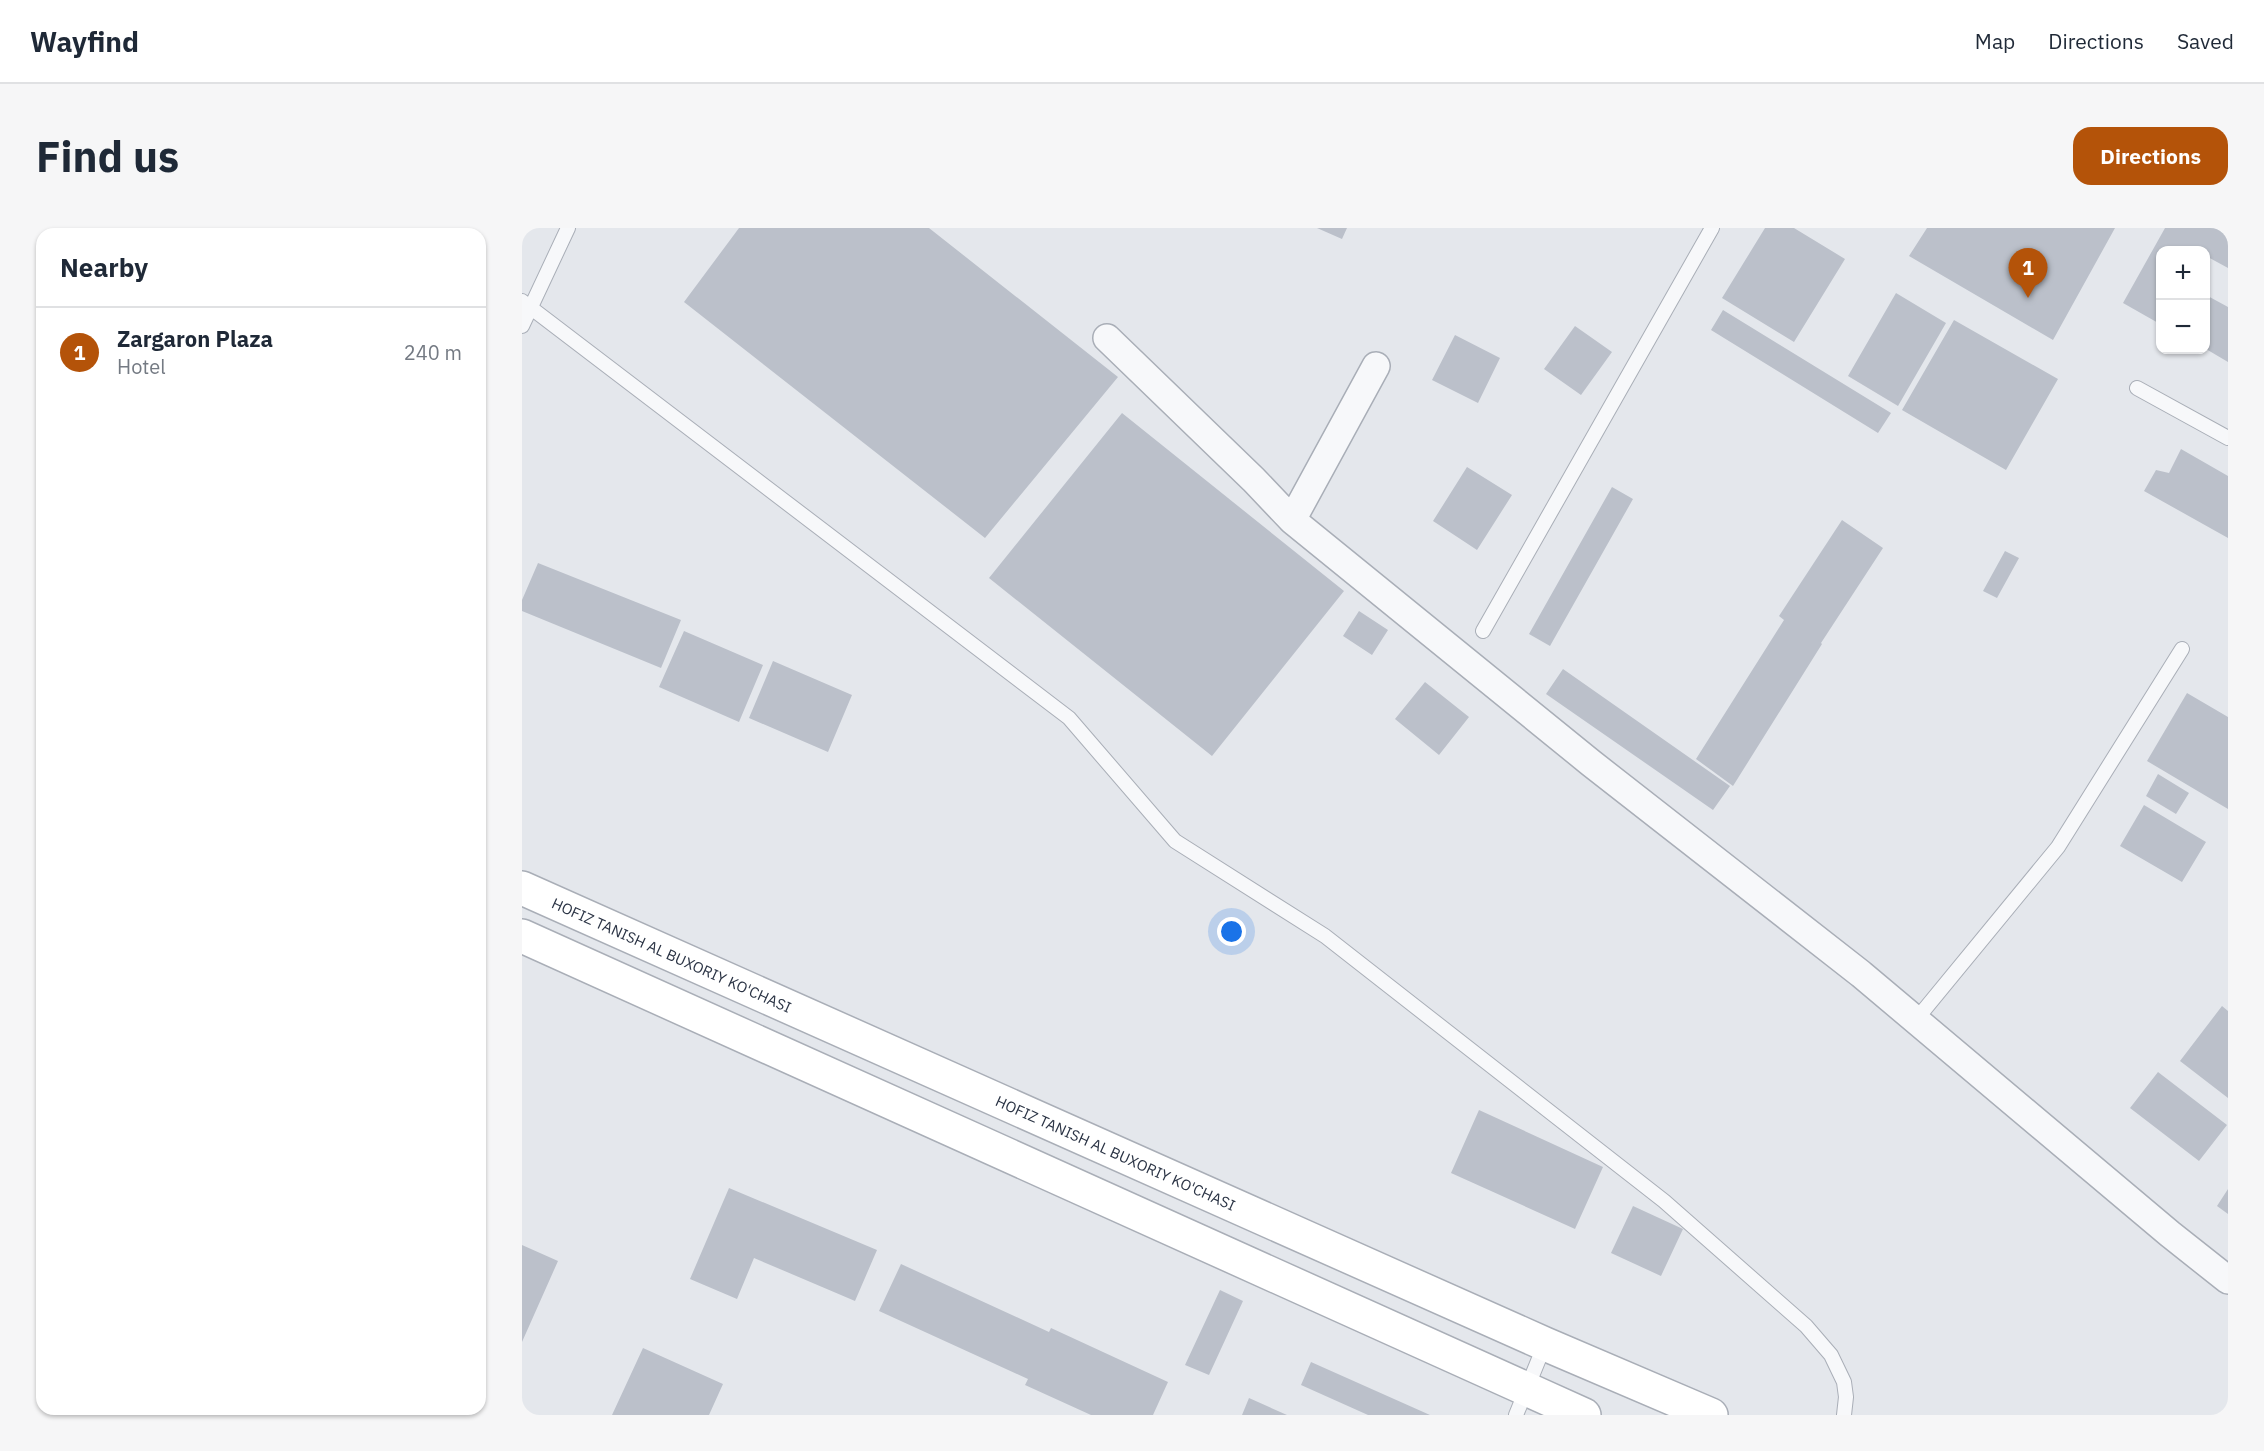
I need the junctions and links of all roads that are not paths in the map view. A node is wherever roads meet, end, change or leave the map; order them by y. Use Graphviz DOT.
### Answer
graph roads {
  1 [pos="568,228"];
  2 [pos="1712,228"];
  3 [pos="526,304"];
  4 [pos="522,326"];
  5 [pos="1107,338"];
  6 [pos="1376,366"];
  7 [pos="2137,388"];
  8 [pos="2228,438"];
  9 [pos="1292,520"];
  10 [pos="1483,631"];
  11 [pos="2182,649"];
  12 [pos="522,888"];
  13 [pos="522,936"];
  14 [pos="701,967"];
  15 [pos="682,1008"];
  16 [pos="1915,1021"];
  17 [pos="2228,1280"];
  18 [pos="1545,1344"];
  19 [pos="1522,1402"];
  20 [pos="1584,1415"];
  21 [pos="1711,1415"];
  22 [pos="1845,1415"];
  1 -- 3 [label="lane"];
  2 -- 10 [label="lane"];
  3 -- 4 [label="lane"];
  3 -- 22 [label="lane"];
  5 -- 9 [label="street"];
  6 -- 9 [label="street"];
  7 -- 8 [label="lane"];
  9 -- 16 [label="street"];
  11 -- 16 [label="lane"];
  12 -- 14 [label="main road, HOFIZ TANISH AL BUXORIY KO'CHASI"];
  13 -- 15 [label="main road"];
  14 -- 15 [label="main road"];
  14 -- 18 [label="main road, HOFIZ TANISH AL BUXORIY KO'CHASI"];
  15 -- 19 [label="main road"];
  16 -- 17 [label="street"];
  18 -- 19 [label="lane"];
  18 -- 21 [label="main road, HOFIZ TANISH AL BUXORIY KO'CHASI"];
  19 -- 20 [label="main road"];
}
